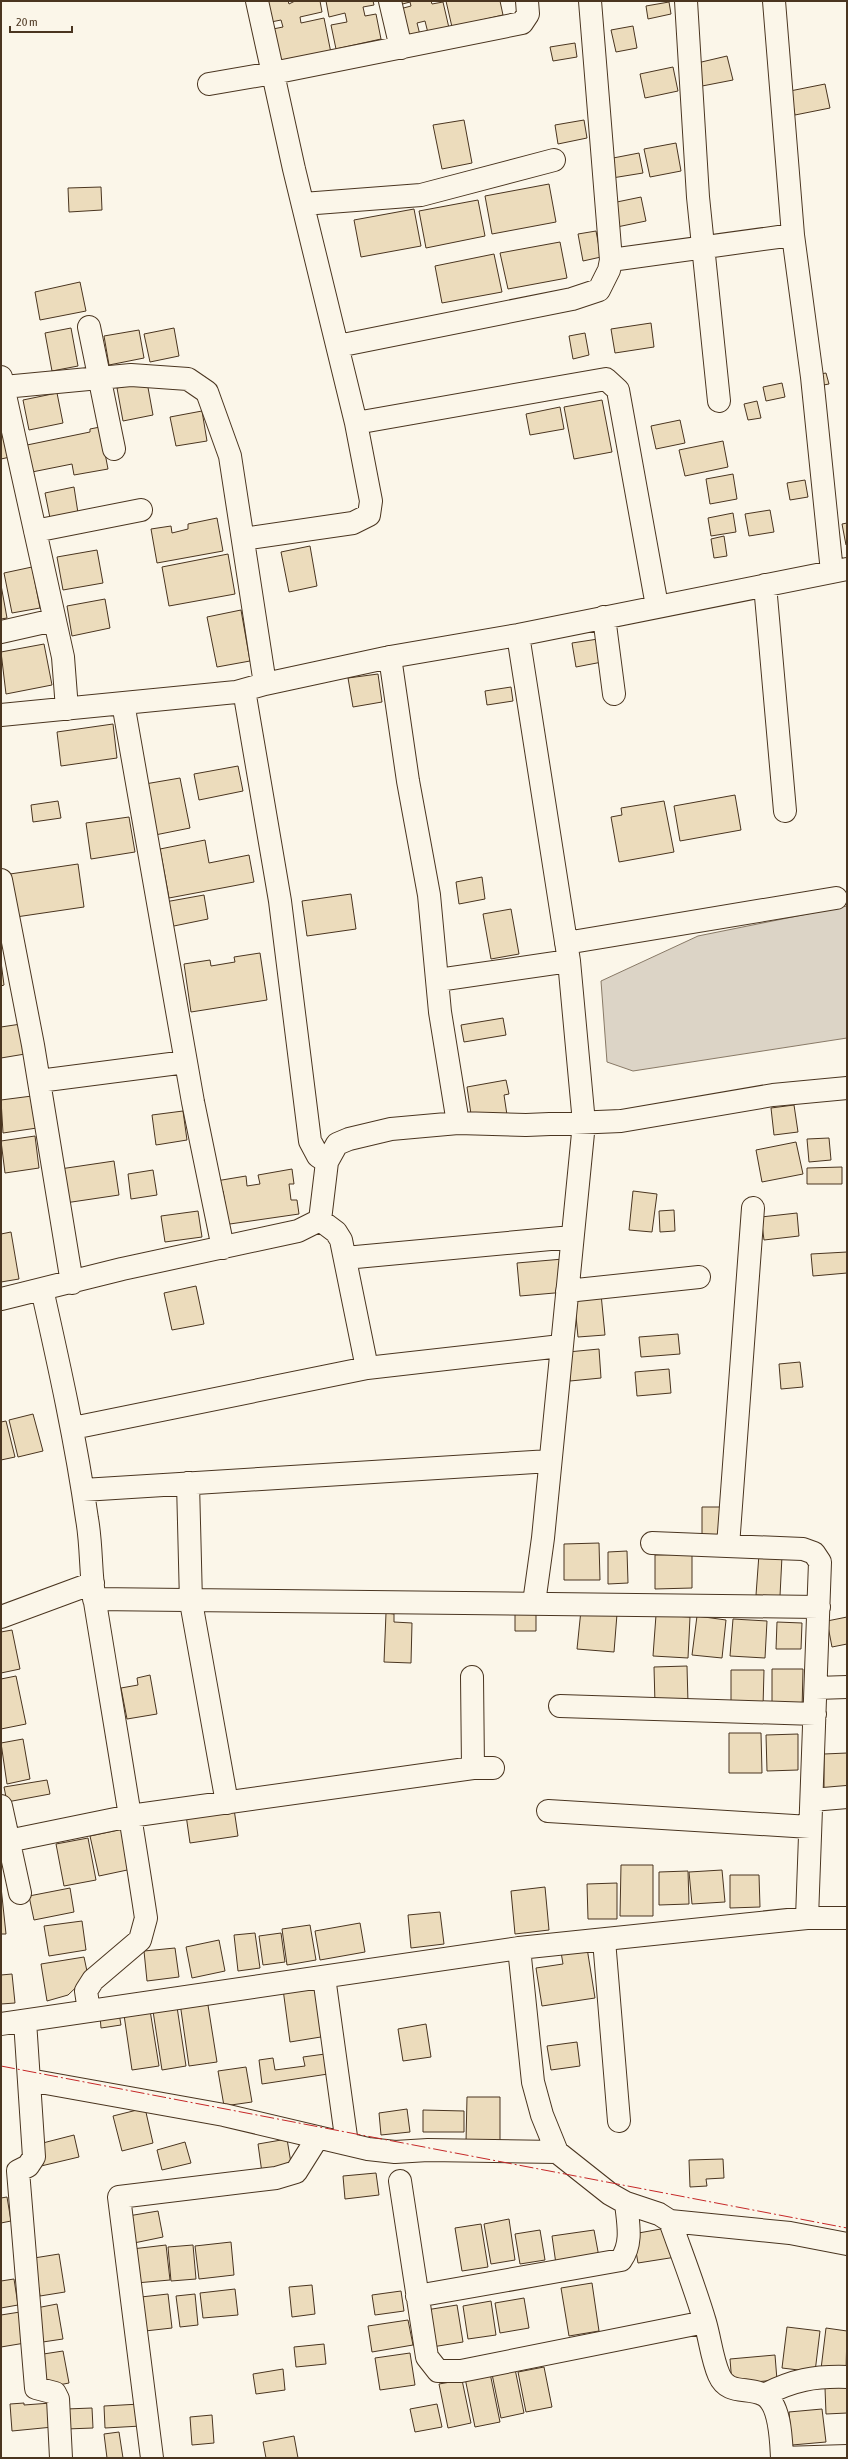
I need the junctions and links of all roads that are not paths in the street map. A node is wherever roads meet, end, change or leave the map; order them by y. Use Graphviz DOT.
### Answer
graph roads {
  1 [pos="257,1"];
  2 [pos="390,1"];
  3 [pos="527,1"];
  4 [pos="590,1"];
  5 [pos="686,1"];
  6 [pos="774,1"];
  7 [pos="400,48"];
  8 [pos="273,74"];
  9 [pos="209,84"];
  10 [pos="554,160"];
  11 [pos="303,204"];
  12 [pos="794,235"];
  13 [pos="703,246"];
  14 [pos="611,260"];
  15 [pos="89,327"];
  16 [pos="338,346"];
  17 [pos="99,378"];
  18 [pos="2,382"];
  19 [pos="719,401"];
  20 [pos="356,423"];
  21 [pos="114,449"];
  22 [pos="141,510"];
  23 [pos="35,531"];
  24 [pos="243,539"];
  25 [pos="840,571"];
  26 [pos="765,586"];
  27 [pos="657,606"];
  28 [pos="604,617"];
  29 [pos="54,620"];
  30 [pos="1,632"];
  31 [pos="518,635"];
  32 [pos="390,657"];
  33 [pos="254,687"];
  34 [pos="614,694"];
  35 [pos="123,703"];
  36 [pos="67,709"];
  37 [pos="1,715"];
  38 [pos="786,811"];
  39 [pos="1,880"];
  40 [pos="836,898"];
  41 [pos="567,952"];
  42 [pos="438,980"];
  43 [pos="186,1062"];
  44 [pos="39,1081"];
  45 [pos="847,1088"];
  46 [pos="458,1123"];
  47 [pos="584,1123"];
  48 [pos="327,1162"];
  49 [pos="752,1208"];
  50 [pos="320,1220"];
  51 [pos="572,1237"];
  52 [pos="223,1248"];
  53 [pos="345,1258"];
  54 [pos="699,1277"];
  55 [pos="72,1283"];
  56 [pos="42,1289"];
  57 [pos="567,1291"];
  58 [pos="1,1299"];
  59 [pos="560,1348"];
  60 [pos="367,1368"];
  61 [pos="73,1428"];
  62 [pos="550,1461"];
  63 [pos="188,1484"];
  64 [pos="83,1490"];
  65 [pos="652,1543"];
  66 [pos="728,1546"];
  67 [pos="94,1591"];
  68 [pos="191,1602"];
  69 [pos="534,1604"];
  70 [pos="819,1607"];
  71 [pos="1,1617"];
  72 [pos="472,1677"];
  73 [pos="847,1687"];
  74 [pos="816,1688"];
  75 [pos="560,1706"];
  76 [pos="815,1714"];
  77 [pos="847,1797"];
  78 [pos="812,1800"];
  79 [pos="228,1803"];
  80 [pos="1,1806"];
  81 [pos="548,1812"];
  82 [pos="130,1816"];
  83 [pos="810,1827"];
  84 [pos="8,1841"];
  85 [pos="20,1893"];
  86 [pos="807,1918"];
  87 [pos="847,1918"];
  88 [pos="604,1940"];
  89 [pos="519,1948"];
  90 [pos="324,1977"];
  91 [pos="89,2011"];
  92 [pos="25,2020"];
  93 [pos="1,2024"];
  94 [pos="29,2080"];
  95 [pos="619,2121"];
  96 [pos="318,2137"];
  97 [pos="347,2144"];
  98 [pos="557,2152"];
  99 [pos="400,2181"];
  100 [pos="626,2203"];
  101 [pos="670,2221"];
  102 [pos="847,2244"];
  103 [pos="417,2296"];
  104 [pos="705,2322"];
  105 [pos="847,2377"];
  106 [pos="764,2395"];
  107 [pos="847,2456"];
  108 [pos="62,2458"];
  109 [pos="152,2458"];
  110 [pos="782,2458"];
  1 -- 8 [label="street"];
  2 -- 7 [label="street"];
  3 -- 7 [label="street"];
  4 -- 14 [label="street"];
  5 -- 13 [label="street"];
  6 -- 12 [label="street"];
  7 -- 8 [label="street"];
  8 -- 9 [label="street"];
  8 -- 11 [label="street"];
  10 -- 11 [label="street"];
  11 -- 16 [label="street"];
  12 -- 13 [label="street"];
  12 -- 25 [label="street"];
  13 -- 14 [label="street"];
  13 -- 19 [label="street"];
  14 -- 16 [label="street"];
  15 -- 17 [label="street"];
  16 -- 20 [label="street"];
  17 -- 18 [label="street"];
  17 -- 21 [label="street"];
  17 -- 24 [label="street"];
  18 -- 23 [label="street"];
  20 -- 24 [label="street"];
  20 -- 27 [label="street"];
  22 -- 23 [label="street"];
  23 -- 29 [label="street"];
  24 -- 33 [label="street"];
  25 -- 26 [label="street"];
  26 -- 27 [label="street"];
  26 -- 38 [label="street"];
  27 -- 28 [label="street"];
  28 -- 31 [label="street"];
  28 -- 34 [label="street"];
  29 -- 30 [label="street"];
  29 -- 36 [label="street"];
  31 -- 32 [label="street"];
  31 -- 41 [label="street"];
  32 -- 33 [label="street"];
  32 -- 42 [label="street"];
  33 -- 35 [label="street"];
  33 -- 48 [label="street"];
  35 -- 36 [label="street"];
  35 -- 43 [label="street"];
  36 -- 37 [label="street"];
  39 -- 44 [label="street"];
  40 -- 41 [label="street"];
  41 -- 42 [label="street"];
  41 -- 47 [label="street"];
  42 -- 46 [label="street"];
  43 -- 44 [label="street"];
  43 -- 52 [label="street"];
  44 -- 55 [label="street"];
  45 -- 47 [label="street"];
  46 -- 47 [label="street"];
  46 -- 48 [label="street"];
  47 -- 51 [label="street"];
  48 -- 50 [label="street"];
  49 -- 66 [label="street"];
  50 -- 52 [label="street"];
  50 -- 53 [label="street"];
  51 -- 53 [label="street"];
  51 -- 57 [label="street"];
  52 -- 55 [label="street"];
  53 -- 60 [label="street"];
  54 -- 57 [label="street"];
  55 -- 56 [label="street"];
  56 -- 58 [label="street"];
  56 -- 61 [label="street"];
  57 -- 59 [label="street"];
  59 -- 60 [label="street"];
  59 -- 62 [label="street"];
  60 -- 61 [label="street"];
  61 -- 64 [label="street"];
  62 -- 63 [label="street"];
  62 -- 69 [label="street"];
  63 -- 64 [label="street"];
  63 -- 68 [label="street"];
  64 -- 67 [label="street"];
  65 -- 66 [label="street"];
  66 -- 70 [label="street"];
  67 -- 68 [label="street"];
  67 -- 71 [label="street"];
  67 -- 82 [label="street"];
  68 -- 69 [label="street"];
  68 -- 79 [label="street"];
  69 -- 70 [label="street"];
  70 -- 74 [label="street"];
  72 -- 79 [label="street"];
  73 -- 74 [label="street"];
  74 -- 76 [label="street"];
  75 -- 76 [label="street"];
  76 -- 78 [label="street"];
  77 -- 78 [label="street"];
  78 -- 83 [label="street"];
  79 -- 82 [label="street"];
  80 -- 84 [label="street"];
  81 -- 83 [label="street"];
  82 -- 84 [label="street"];
  82 -- 91 [label="street"];
  83 -- 86 [label="street"];
  84 -- 85 [label="street"];
  86 -- 87 [label="street"];
  86 -- 88 [label="street"];
  88 -- 89 [label="street"];
  88 -- 95 [label="street"];
  89 -- 90 [label="street"];
  89 -- 98 [label="street"];
  90 -- 91 [label="street"];
  90 -- 97 [label="street"];
  91 -- 92 [label="street"];
  92 -- 93 [label="street"];
  92 -- 94 [label="street"];
  94 -- 96 [label="street"];
  94 -- 108 [label="street"];
  96 -- 97 [label="street"];
  96 -- 109 [label="street"];
  97 -- 98 [label="street"];
  98 -- 100 [label="street"];
  99 -- 103 [label="street"];
  100 -- 101 [label="street"];
  100 -- 103 [label="street"];
  101 -- 102 [label="street"];
  101 -- 104 [label="street"];
  103 -- 104 [label="street"];
  104 -- 106 [label="street"];
  105 -- 106 [label="street"];
  106 -- 110 [label="street"];
  107 -- 110 [label="street"];
}
